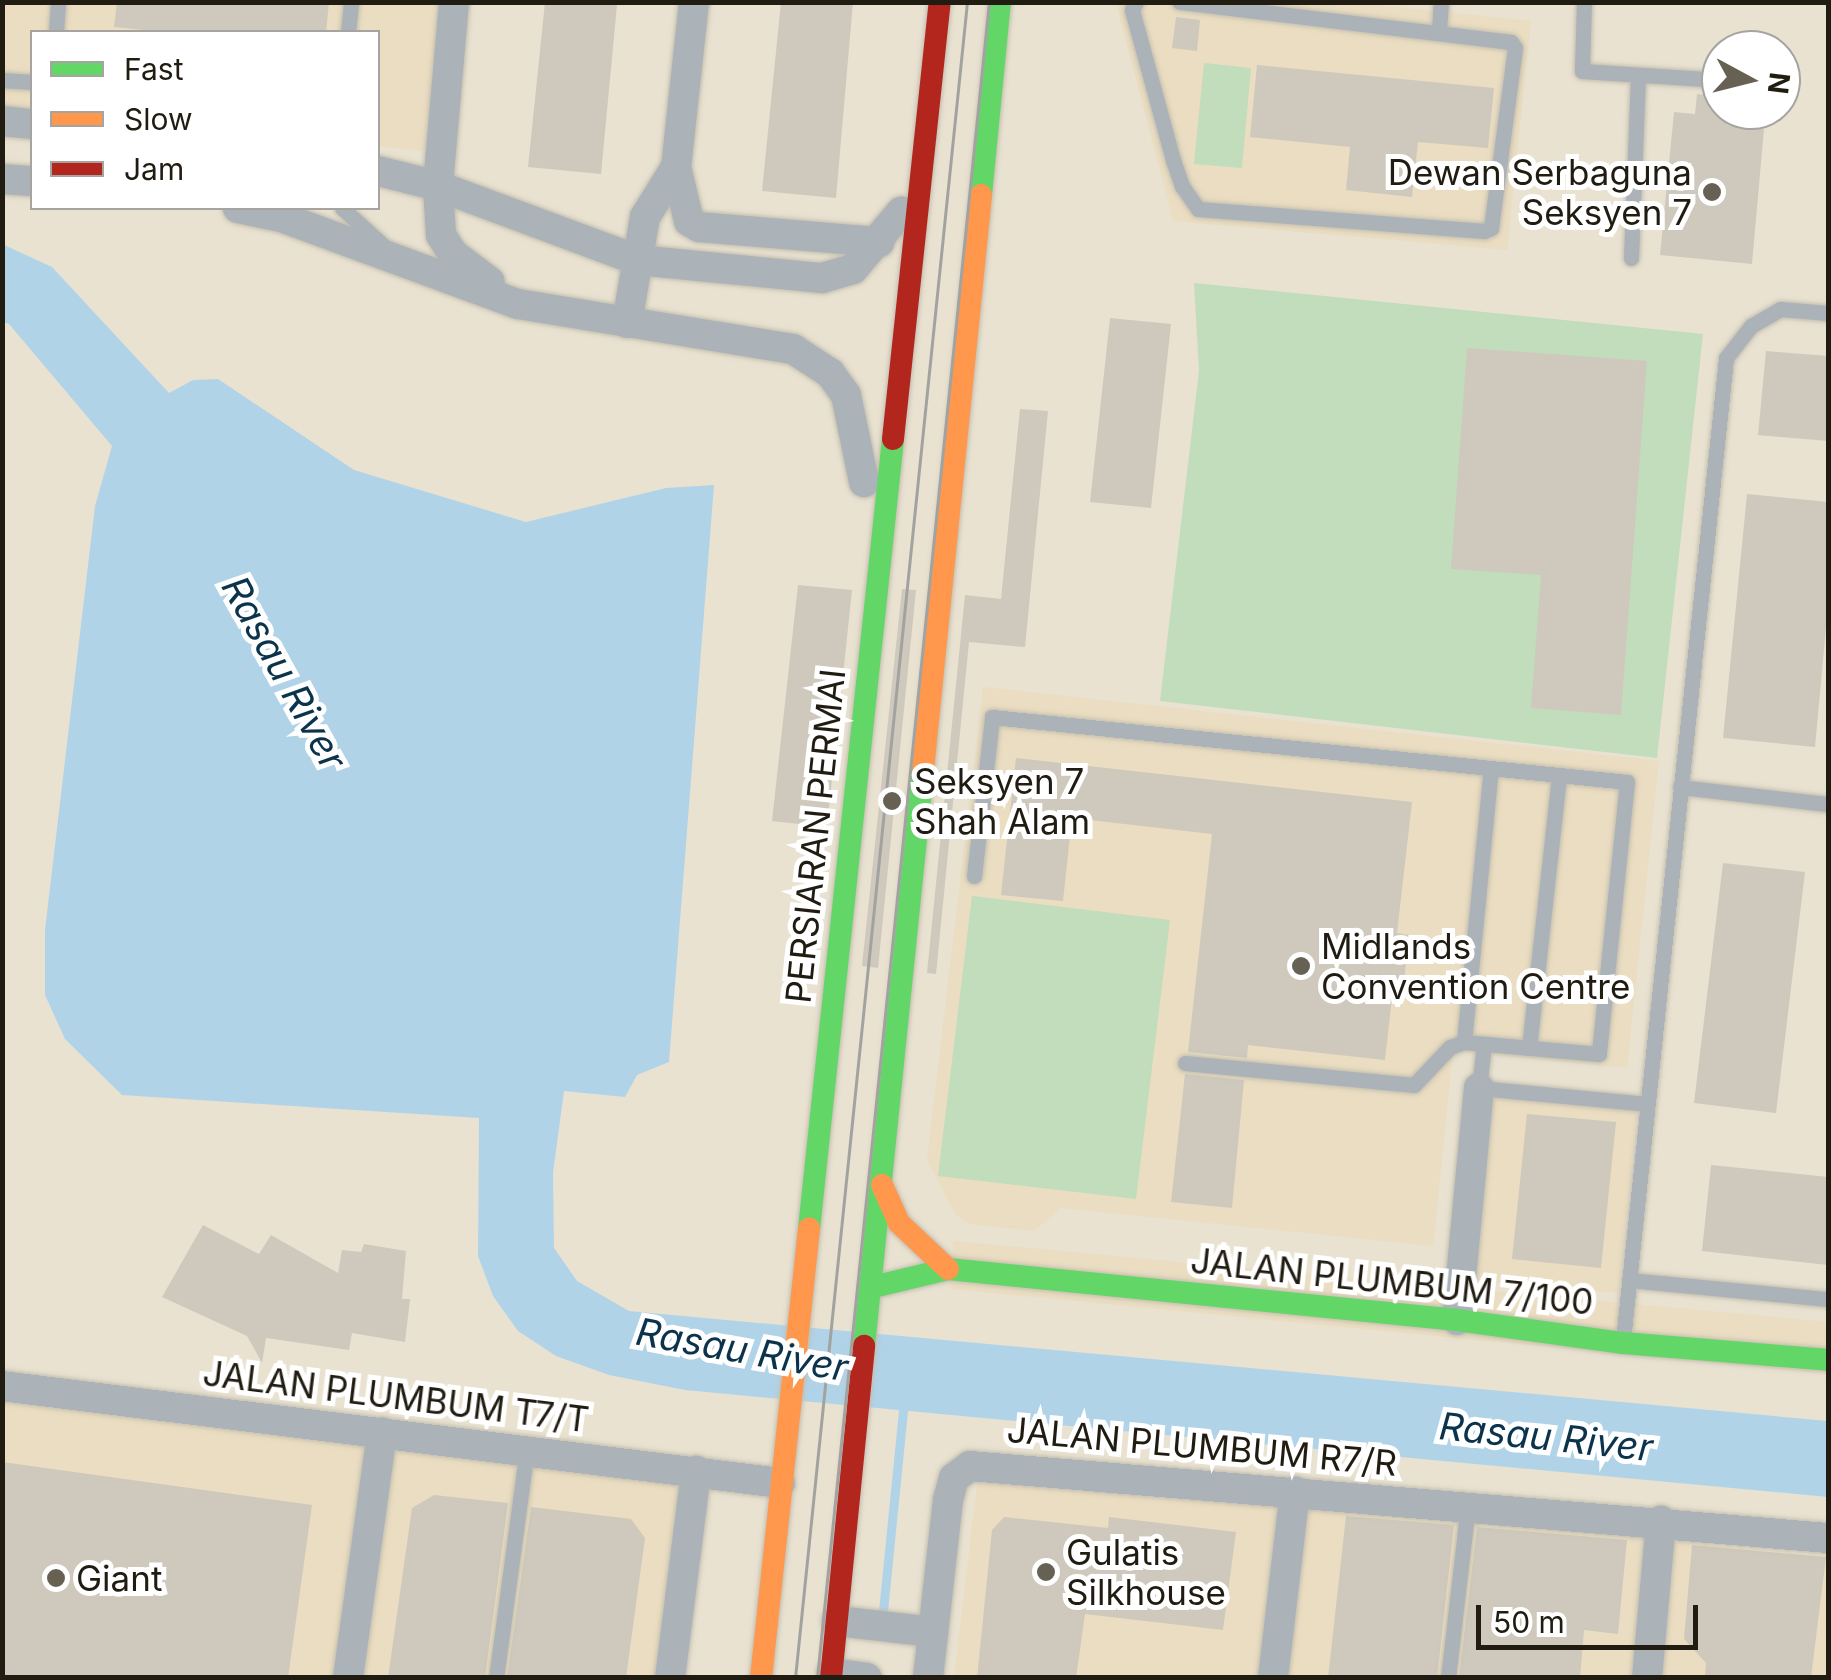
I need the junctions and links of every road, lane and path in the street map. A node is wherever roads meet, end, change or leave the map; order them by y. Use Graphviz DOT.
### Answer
graph roads {
  1 [pos="58,2"];
  2 [pos="351,2"];
  3 [pos="454,2"];
  4 [pos="694,2"];
  5 [pos="940,2"];
  6 [pos="960,2"];
  7 [pos="1000,2"];
  8 [pos="1136,2"];
  9 [pos="1440,2"];
  10 [pos="1584,2"];
  11 [pos="1182,3"];
  12 [pos="56,30"];
  13 [pos="348,30"];
  14 [pos="1439,30"];
  15 [pos="1638,75"];
  16 [pos="1701,79"];
  17 [pos="2,80"];
  18 [pos="30,82"];
  19 [pos="2,121"];
  20 [pos="30,124"];
  21 [pos="676,167"];
  22 [pos="380,172"];
  23 [pos="2,179"];
  24 [pos="30,182"];
  25 [pos="438,186"];
  26 [pos="248,210"];
  27 [pos="344,210"];
  28 [pos="910,213"];
  29 [pos="880,242"];
  30 [pos="399,258"];
  31 [pos="1631,258"];
  32 [pos="637,260"];
  33 [pos="518,304"];
  34 [pos="1828,314"];
  35 [pos="627,323"];
  36 [pos="863,492"];
  37 [pos="1491,768"];
  38 [pos="1559,775"];
  39 [pos="1680,787"];
  40 [pos="1828,804"];
  41 [pos="974,876"];
  42 [pos="1464,1042"];
  43 [pos="1484,1044"];
  44 [pos="1529,1048"];
  45 [pos="1185,1063"];
  46 [pos="1479,1088"];
  47 [pos="1647,1104"];
  48 [pos="798,1105"];
  49 [pos="881,1183"];
  50 [pos="803,1255"];
  51 [pos="948,1268"];
  52 [pos="1630,1280"];
  53 [pos="872,1294"];
  54 [pos="1828,1299"];
  55 [pos="1457,1320"];
  56 [pos="1623,1343"];
  57 [pos="1828,1360"];
  58 [pos="2,1386"];
  59 [pos="382,1432"];
  60 [pos="528,1450"];
  61 [pos="696,1471"];
  62 [pos="780,1483"];
  63 [pos="1294,1492"];
  64 [pos="1468,1505"];
  65 [pos="1662,1522"];
  66 [pos="1828,1538"];
  67 [pos="837,1621"];
  68 [pos="933,1632"];
  69 [pos="832,1675"];
  70 [pos="348,1678"];
  71 [pos="496,1678"];
  72 [pos="670,1678"];
  73 [pos="761,1678"];
  74 [pos="867,1678"];
  75 [pos="928,1678"];
  76 [pos="1274,1678"];
  77 [pos="1448,1678"];
  78 [pos="1647,1678"];
  1 -- 12 [label="lane"];
  2 -- 13 [label="lane"];
  3 -- 25 [label="street"];
  4 -- 21 [label="street"];
  5 -- 28 [label="main road, PERSIARAN PERMAI"];
  6 -- 28 [label="main road"];
  7 -- 49 [label="main road"];
  8 -- 14 [label="lane"];
  9 -- 14 [label="lane"];
  10 -- 15 [label="lane"];
  11 -- 14 [label="lane"];
  15 -- 16 [label="lane"];
  15 -- 31 [label="lane"];
  17 -- 18 [label="lane"];
  19 -- 20 [label="street"];
  21 -- 29 [label="street"];
  21 -- 32 [label="street"];
  22 -- 25 [label="street"];
  23 -- 24 [label="street"];
  25 -- 32 [label="street"];
  25 -- 33 [label="street"];
  26 -- 30 [label="street"];
  27 -- 30 [label="lane"];
  28 -- 29 [label="street"];
  28 -- 36 [label="main road"];
  28 -- 50 [label="main road, PERSIARAN PERMAI"];
  29 -- 32 [label="street"];
  30 -- 33 [label="street"];
  32 -- 35 [label="street"];
  33 -- 35 [label="street"];
  34 -- 39 [label="lane"];
  35 -- 36 [label="street"];
  37 -- 38 [label="lane"];
  37 -- 41 [label="lane"];
  37 -- 42 [label="lane"];
  38 -- 44 [label="lane"];
  38 -- 44 [label="lane"];
  39 -- 40 [label="lane"];
  39 -- 47 [label="lane"];
  42 -- 43 [label="lane"];
  42 -- 45 [label="lane"];
  43 -- 44 [label="lane"];
  43 -- 46 [label="lane"];
  46 -- 47 [label="lane"];
  46 -- 55 [label="street"];
  47 -- 52 [label="lane"];
  48 -- 50 [label="main road"];
  49 -- 51 [label="main road"];
  49 -- 53 [label="main road"];
  50 -- 62 [label="main road, PERSIARAN PERMAI"];
  51 -- 53 [label="main road"];
  51 -- 55 [label="main road, JALAN PLUMBUM 7/100"];
  52 -- 54 [label="lane"];
  52 -- 56 [label="lane"];
  53 -- 67 [label="main road"];
  55 -- 56 [label="main road, JALAN PLUMBUM 7/100"];
  56 -- 57 [label="main road, JALAN PLUMBUM 7/100"];
  58 -- 59 [label="street, JALAN PLUMBUM T7/T"];
  59 -- 60 [label="street, JALAN PLUMBUM T7/T"];
  59 -- 70 [label="street"];
  60 -- 61 [label="street, JALAN PLUMBUM T7/T"];
  60 -- 71 [label="lane"];
  61 -- 62 [label="street, JALAN PLUMBUM T7/T"];
  61 -- 72 [label="street"];
  62 -- 73 [label="main road, PERSIARAN PERMAI"];
  63 -- 64 [label="street, JALAN PLUMBUM R7/R"];
  63 -- 68 [label="street, JALAN PLUMBUM R7/R"];
  63 -- 76 [label="street"];
  64 -- 65 [label="street, JALAN PLUMBUM R7/R"];
  64 -- 77 [label="lane"];
  65 -- 66 [label="street, JALAN PLUMBUM R7/R"];
  65 -- 78 [label="street"];
  67 -- 68 [label="street"];
  67 -- 69 [label="main road"];
  68 -- 75 [label="street, JALAN PLUMBUM R7/R"];
  69 -- 74 [label="street"];
}
